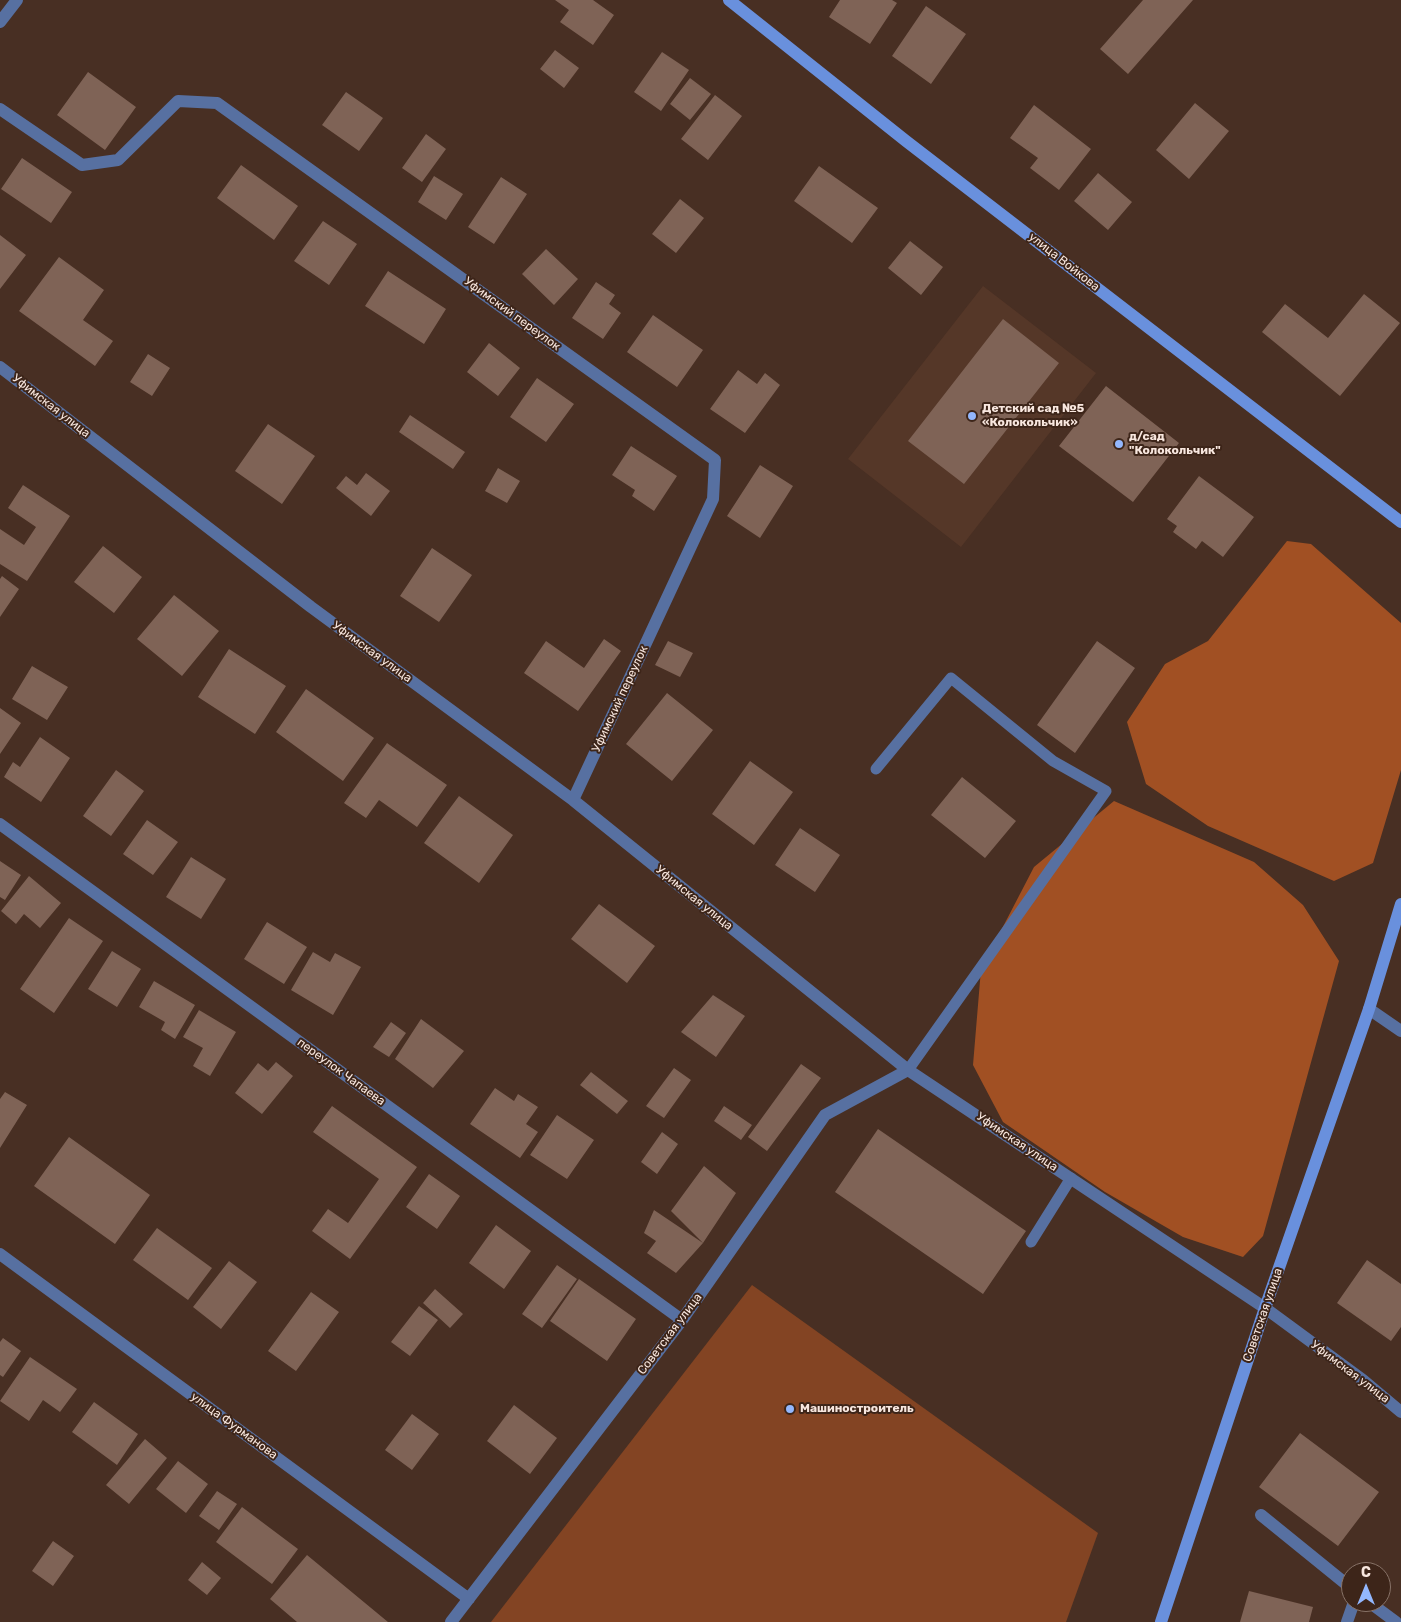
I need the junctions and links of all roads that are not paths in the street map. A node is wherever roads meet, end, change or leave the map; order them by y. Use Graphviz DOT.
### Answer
graph roads {
  1 [pos="17,0"];
  2 [pos="729,0"];
  3 [pos="0,22"];
  4 [pos="0,110"];
  5 [pos="0,367"];
  6 [pos="1400,522"];
  7 [pos="876,769"];
  8 [pos="573,800"];
  9 [pos="0,824"];
  10 [pos="1401,904"];
  11 [pos="1369,1009"];
  12 [pos="1401,1031"];
  13 [pos="908,1070"];
  14 [pos="1071,1178"];
  15 [pos="1032,1242"];
  16 [pos="0,1254"];
  17 [pos="1265,1308"];
  18 [pos="682,1320"];
  19 [pos="1401,1412"];
  20 [pos="1261,1515"];
  21 [pos="1341,1580"];
  22 [pos="469,1599"];
  23 [pos="1382,1612"];
  24 [pos="451,1622"];
  25 [pos="1161,1622"];
  26 [pos="1396,1622"];
  1 -- 3 [label="street"];
  2 -- 6 [label="main road, улица Войкова"];
  4 -- 8 [label="street, Уфимский переулок"];
  5 -- 8 [label="street, Уфимская улица"];
  7 -- 13 [label="lane"];
  8 -- 13 [label="street, Уфимская улица"];
  9 -- 18 [label="street, переулок Чапаева"];
  10 -- 11 [label="main road, Советская улица"];
  11 -- 12 [label="street"];
  11 -- 17 [label="main road, Советская улица"];
  13 -- 14 [label="street, Уфимская улица"];
  13 -- 18 [label="street, Советская улица"];
  14 -- 15 [label="lane"];
  14 -- 17 [label="street, Уфимская улица"];
  16 -- 22 [label="street, улица Фурманова"];
  17 -- 19 [label="street, Уфимская улица"];
  17 -- 25 [label="main road, Советская улица"];
  18 -- 22 [label="street, Советская улица"];
  20 -- 21 [label="street"];
  22 -- 24 [label="street, Советская улица"];
  23 -- 26 [label="street"];
}
